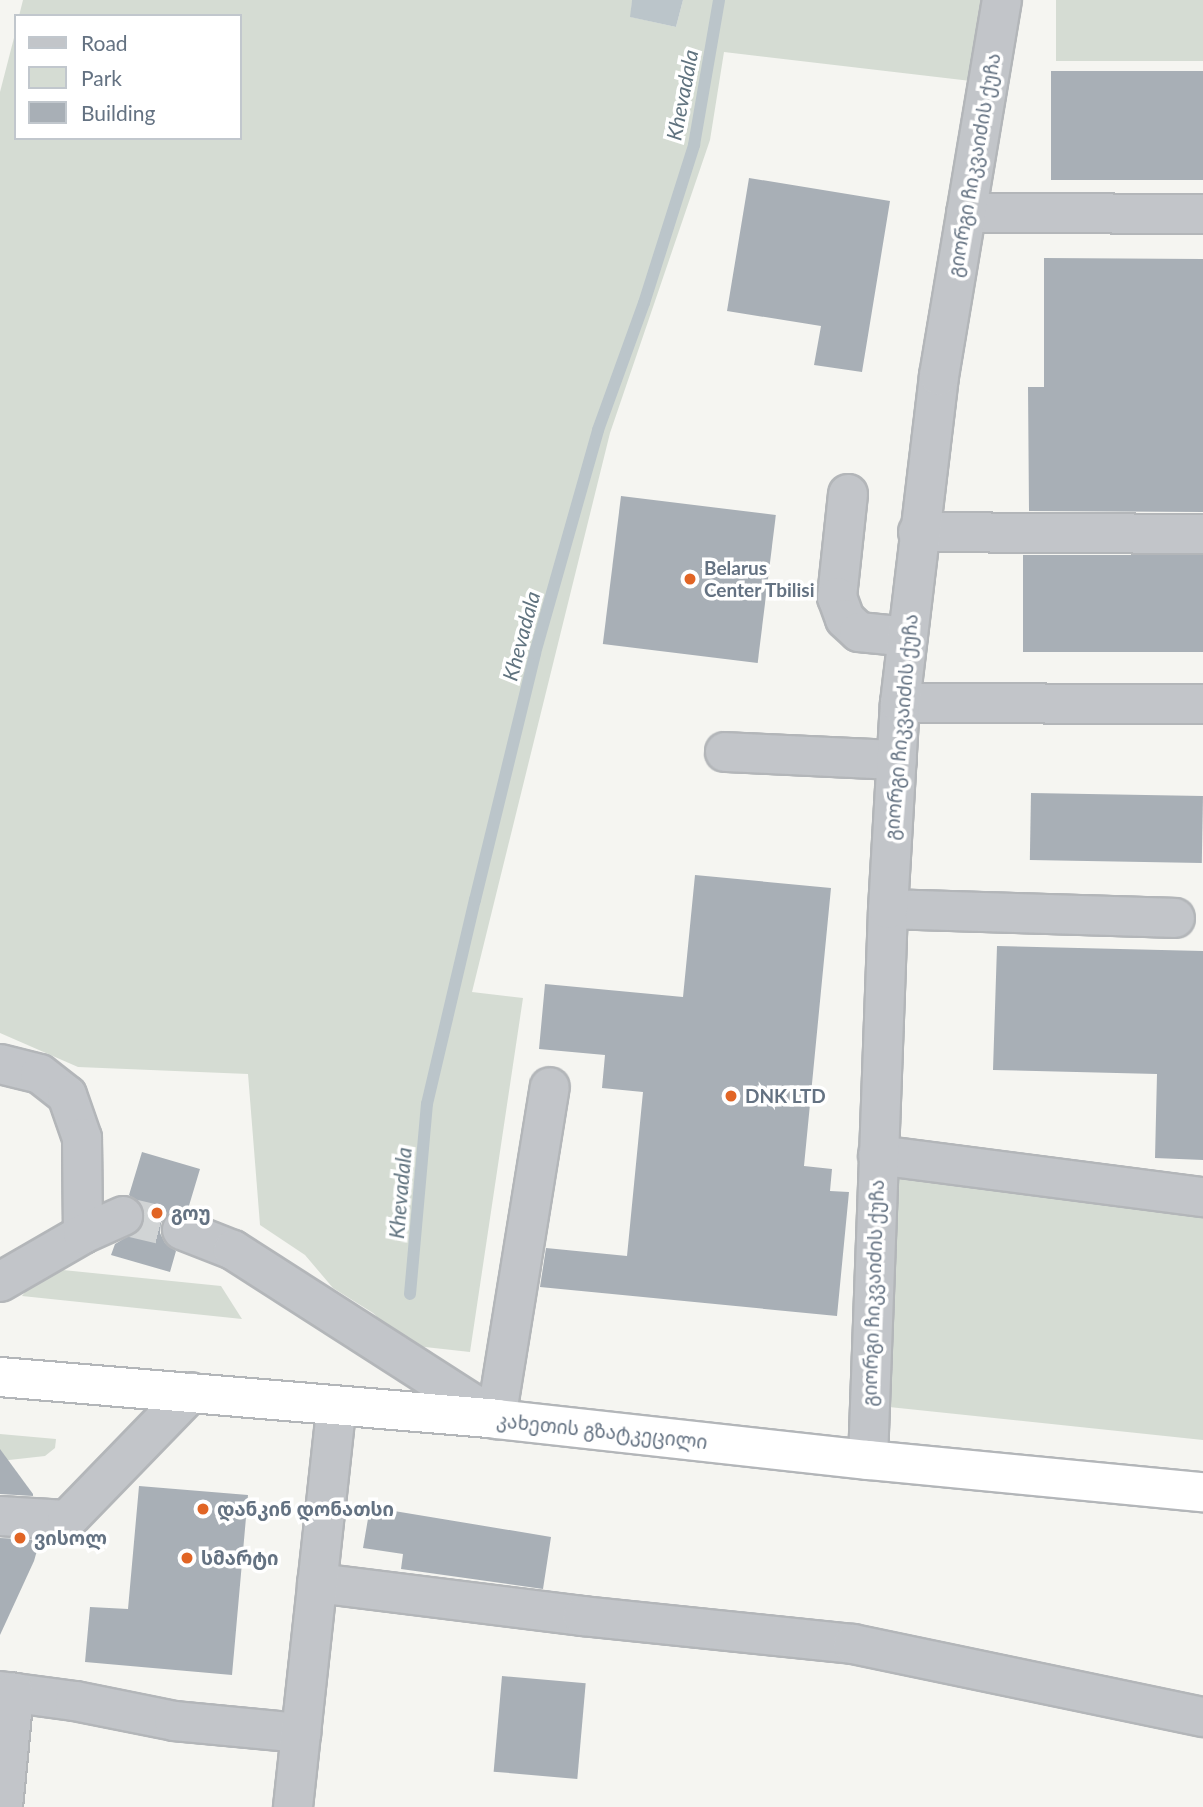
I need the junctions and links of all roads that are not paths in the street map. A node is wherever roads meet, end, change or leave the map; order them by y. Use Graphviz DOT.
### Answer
graph roads {
  1 [pos="1002,0"];
  2 [pos="965,213"];
  3 [pos="1203,215"];
  4 [pos="848,494"];
  5 [pos="918,532"];
  6 [pos="1203,534"];
  7 [pos="908,637"];
  8 [pos="900,703"];
  9 [pos="1203,704"];
  10 [pos="724,752"];
  11 [pos="897,761"];
  12 [pos="888,909"];
  13 [pos="1175,918"];
  14 [pos="0,1064"];
  15 [pos="550,1087"];
  16 [pos="878,1155"];
  17 [pos="1203,1197"];
  18 [pos="123,1216"];
  19 [pos="182,1230"];
  20 [pos="83,1234"];
  21 [pos="0,1282"];
  22 [pos="0,1377"];
  23 [pos="191,1392"];
  24 [pos="336,1408"];
  25 [pos="496,1419"];
  26 [pos="868,1461"];
  27 [pos="1203,1492"];
  28 [pos="0,1517"];
  29 [pos="317,1583"];
  30 [pos="7,1692"];
  31 [pos="1203,1717"];
  32 [pos="301,1733"];
  33 [pos="3,1807"];
  34 [pos="293,1807"];
  1 -- 2 [label="street, გიორგი ჩიკვაიძის ქუჩა"];
  2 -- 3 [label="street"];
  2 -- 5 [label="street, გიორგი ჩიკვაიძის ქუჩა"];
  4 -- 7 [label="street"];
  5 -- 6 [label="street"];
  5 -- 7 [label="street, გიორგი ჩიკვაიძის ქუჩა"];
  7 -- 8 [label="street, გიორგი ჩიკვაიძის ქუჩა"];
  8 -- 9 [label="street"];
  8 -- 11 [label="street, გიორგი ჩიკვაიძის ქუჩა"];
  10 -- 11 [label="street"];
  11 -- 12 [label="street, გიორგი ჩიკვაიძის ქუჩა"];
  12 -- 13 [label="street"];
  12 -- 16 [label="street, გიორგი ჩიკვაიძის ქუჩა"];
  14 -- 20 [label="street"];
  15 -- 25 [label="street"];
  16 -- 17 [label="street"];
  16 -- 26 [label="street, გიორგი ჩიკვაიძის ქუჩა"];
  18 -- 20 [label="street"];
  19 -- 25 [label="street"];
  20 -- 21 [label="street"];
  22 -- 23 [label="highway, კახეთის გზატკეცილი"];
  23 -- 24 [label="highway, კახეთის გზატკეცილი"];
  23 -- 28 [label="street"];
  24 -- 25 [label="highway, კახეთის გზატკეცილი"];
  24 -- 29 [label="street"];
  25 -- 26 [label="highway, კახეთის გზატკეცილი"];
  26 -- 27 [label="highway, კახეთის გზატკეცილი"];
  29 -- 31 [label="street"];
  29 -- 32 [label="street"];
  30 -- 32 [label="street"];
  30 -- 33 [label="street"];
  32 -- 34 [label="street"];
}
